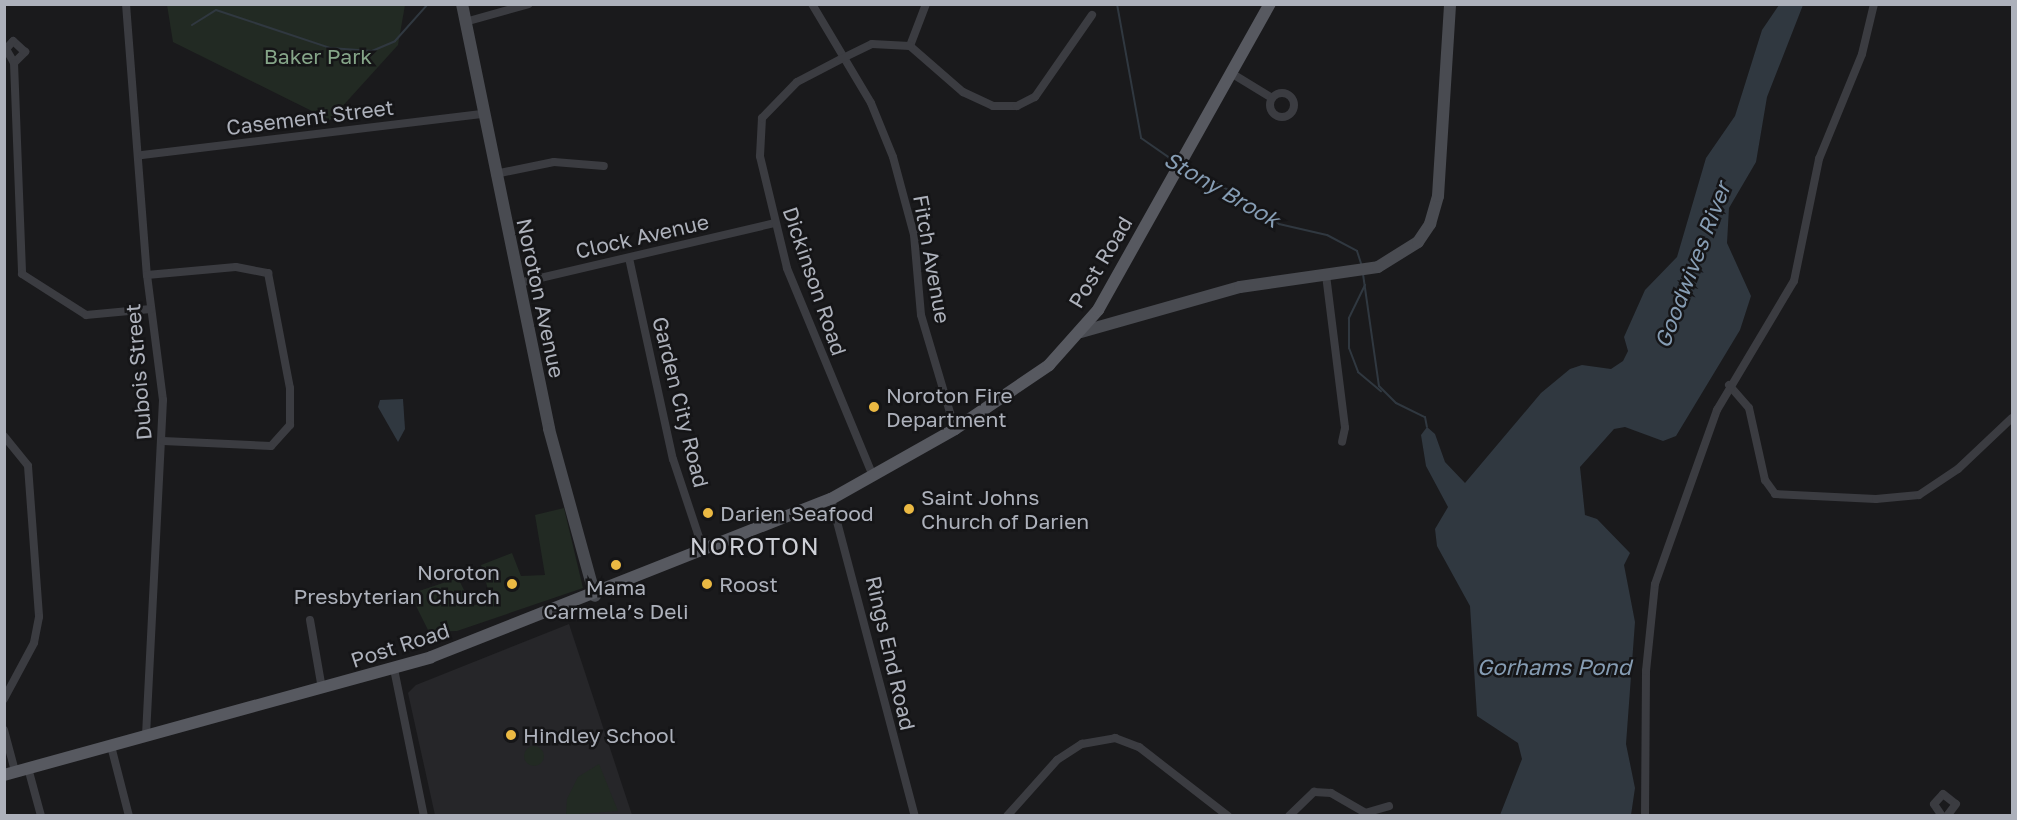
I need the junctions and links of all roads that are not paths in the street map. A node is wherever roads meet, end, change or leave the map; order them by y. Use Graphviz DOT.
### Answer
graph roads {
  1 [pos="126,4"];
  2 [pos="462,4"];
  3 [pos="529,4"];
  4 [pos="812,4"];
  5 [pos="926,4"];
  6 [pos="1270,4"];
  7 [pos="1450,4"];
  8 [pos="1874,4"];
  9 [pos="1092,15"];
  10 [pos="465,22"];
  11 [pos="910,46"];
  12 [pos="841,59"];
  13 [pos="14,63"];
  14 [pos="1232,73"];
  15 [pos="1272,98"];
  16 [pos="482,114"];
  17 [pos="142,155"];
  18 [pos="604,166"];
  19 [pos="495,174"];
  20 [pos="774,223"];
  21 [pos="629,258"];
  22 [pos="147,274"];
  23 [pos="1326,274"];
  24 [pos="519,284"];
  25 [pos="151,309"];
  26 [pos="1081,332"];
  27 [pos="1729,385"];
  28 [pos="2013,418"];
  29 [pos="955,429"];
  30 [pos="4,436"];
  31 [pos="163,441"];
  32 [pos="1342,441"];
  33 [pos="873,476"];
  34 [pos="831,499"];
  35 [pos="704,552"];
  36 [pos="594,596"];
  37 [pos="310,620"];
  38 [pos="394,669"];
  39 [pos="322,689"];
  40 [pos="4,699"];
  41 [pos="4,730"];
  42 [pos="146,736"];
  43 [pos="111,746"];
  44 [pos="28,768"];
  45 [pos="10,773"];
  46 [pos="1389,806"];
  47 [pos="41,816"];
  48 [pos="129,816"];
  49 [pos="424,816"];
  50 [pos="915,816"];
  51 [pos="1007,816"];
  52 [pos="1228,816"];
  53 [pos="1290,816"];
  54 [pos="1645,816"];
  55 [pos="1942,816"];
  56 [pos="1947,816"];
  1 -- 17 [label="street, Dubois Street"];
  2 -- 10 [label="main road, Noroton Avenue"];
  3 -- 10 [label="street"];
  4 -- 12 [label="street, Fitch Avenue"];
  5 -- 11 [label="street"];
  6 -- 14 [label="main road, Post Road"];
  7 -- 23 [label="main road"];
  8 -- 27 [label="street"];
  9 -- 11 [label="street"];
  10 -- 16 [label="main road, Noroton Avenue"];
  11 -- 12 [label="street, Dickinson Road"];
  12 -- 20 [label="street, Dickinson Road"];
  12 -- 29 [label="street, Fitch Avenue"];
  13 -- 25 [label="street"];
  14 -- 15 [label="street"];
  14 -- 26 [label="main road, Post Road"];
  16 -- 17 [label="street, Casement Street"];
  16 -- 19 [label="main road, Noroton Avenue"];
  17 -- 22 [label="street, Dubois Street"];
  18 -- 19 [label="street"];
  19 -- 24 [label="main road, Noroton Avenue"];
  20 -- 21 [label="street, Clock Avenue"];
  20 -- 33 [label="street, Dickinson Road"];
  21 -- 24 [label="street, Clock Avenue"];
  21 -- 35 [label="street, Garden City Road"];
  22 -- 25 [label="street, Dubois Street"];
  22 -- 31 [label="street"];
  23 -- 26 [label="main road"];
  23 -- 32 [label="street"];
  24 -- 36 [label="main road, Noroton Avenue"];
  25 -- 31 [label="street, Dubois Street"];
  26 -- 29 [label="main road, Post Road"];
  27 -- 28 [label="street"];
  27 -- 54 [label="street"];
  29 -- 33 [label="main road, Post Road"];
  30 -- 40 [label="street"];
  31 -- 42 [label="street, Dubois Street"];
  33 -- 34 [label="main road, Post Road"];
  34 -- 35 [label="main road, Post Road"];
  34 -- 50 [label="street, Rings End Road"];
  35 -- 36 [label="main road, Post Road"];
  36 -- 38 [label="main road, Post Road"];
  37 -- 39 [label="street"];
  38 -- 39 [label="main road, Post Road"];
  38 -- 49 [label="street"];
  39 -- 42 [label="main road, Post Road"];
  41 -- 45 [label="street"];
  42 -- 43 [label="main road, Post Road"];
  43 -- 44 [label="main road, Post Road"];
  43 -- 48 [label="street"];
  44 -- 45 [label="main road, Post Road"];
  44 -- 47 [label="street"];
  46 -- 53 [label="street"];
  51 -- 52 [label="street"];
  55 -- 56 [label="street"];
}
